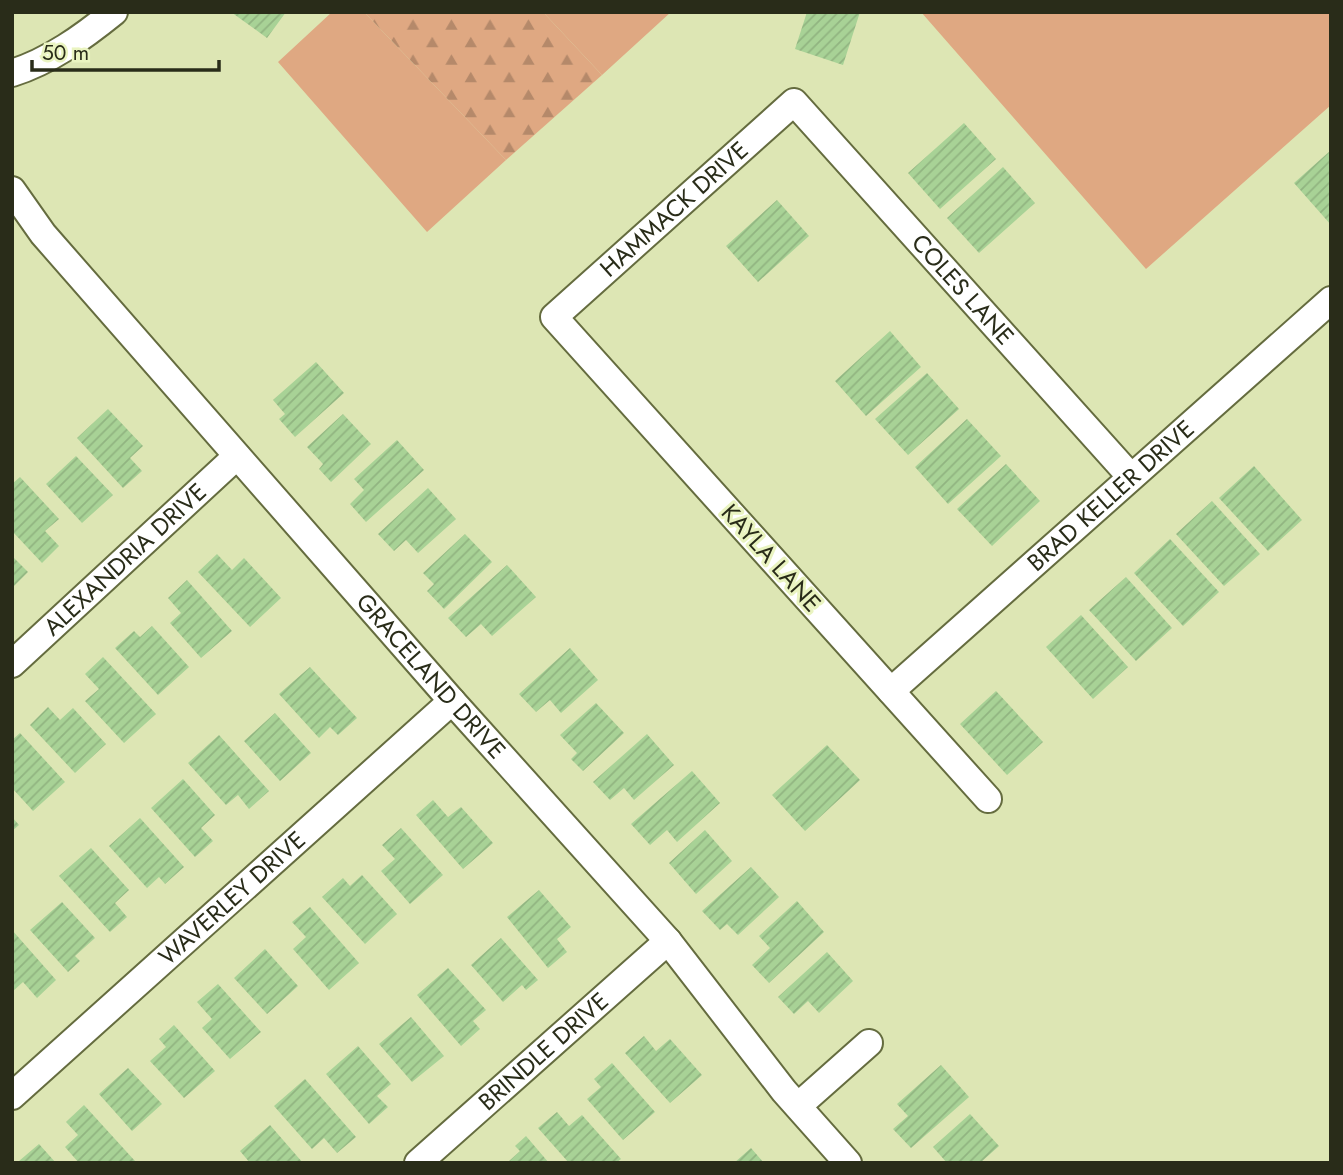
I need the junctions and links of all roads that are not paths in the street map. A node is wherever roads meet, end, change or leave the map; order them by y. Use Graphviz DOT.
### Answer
graph roads {
  1 [pos="114,12"];
  2 [pos="12,73"];
  3 [pos="794,102"];
  4 [pos="12,190"];
  5 [pos="1331,300"];
  6 [pos="554,317"];
  7 [pos="237,456"];
  8 [pos="1131,477"];
  9 [pos="12,664"];
  10 [pos="891,691"];
  11 [pos="452,701"];
  12 [pos="988,799"];
  13 [pos="668,941"];
  14 [pos="869,1044"];
  15 [pos="12,1096"];
  16 [pos="798,1106"];
  17 [pos="418,1163"];
  18 [pos="848,1163"];
  1 -- 2 [label="street"];
  3 -- 6 [label="street, HAMMACK DRIVE"];
  3 -- 8 [label="street, COLES LANE"];
  4 -- 7 [label="street, GRACELAND DRIVE"];
  5 -- 8 [label="street, BRAD KELLER DRIVE"];
  6 -- 10 [label="street, KAYLA LANE"];
  7 -- 9 [label="street, ALEXANDRIA DRIVE"];
  7 -- 11 [label="street, GRACELAND DRIVE"];
  8 -- 10 [label="street, BRAD KELLER DRIVE"];
  10 -- 12 [label="street, KAYLA LANE"];
  11 -- 13 [label="street, GRACELAND DRIVE"];
  11 -- 15 [label="street, WAVERLEY DRIVE"];
  13 -- 16 [label="street, GRACELAND DRIVE"];
  13 -- 17 [label="street, BRINDLE DRIVE"];
  14 -- 16 [label="street"];
  16 -- 18 [label="street, GRACELAND DRIVE"];
}
